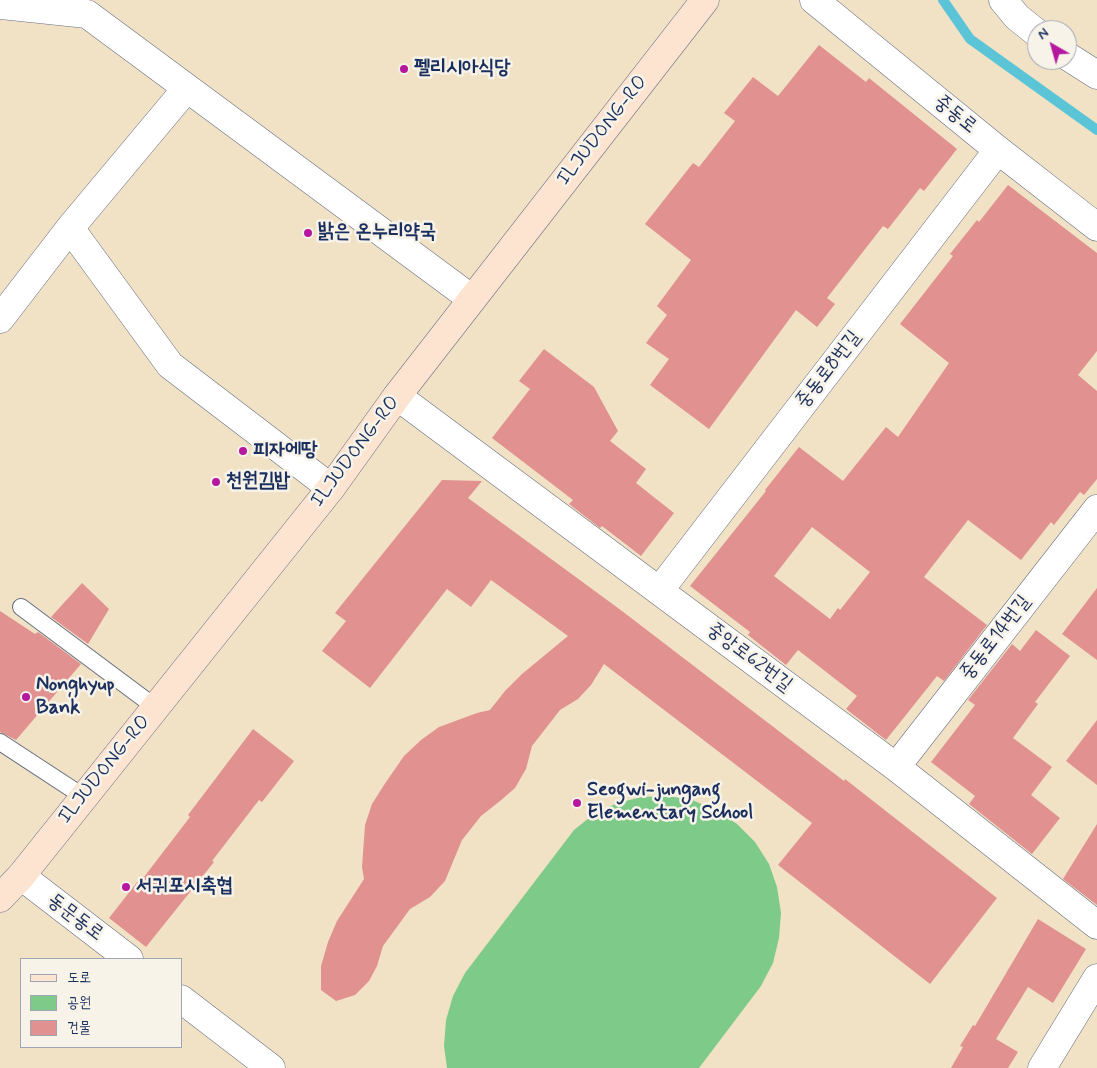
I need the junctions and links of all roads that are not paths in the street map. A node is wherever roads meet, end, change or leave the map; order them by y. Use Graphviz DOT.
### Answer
graph roads {
  1 [pos="704,0"];
  2 [pos="814,0"];
  3 [pos="1002,0"];
  4 [pos="0,5"];
  5 [pos="1027,26"];
  6 [pos="1077,62"];
  7 [pos="1097,75"];
  8 [pos="187,88"];
  9 [pos="998,150"];
  10 [pos="70,228"];
  11 [pos="1097,228"];
  12 [pos="472,299"];
  13 [pos="0,319"];
  14 [pos="397,396"];
  15 [pos="331,488"];
  16 [pos="1097,509"];
  17 [pos="659,591"];
  18 [pos="21,607"];
  19 [pos="155,707"];
  20 [pos="0,742"];
  21 [pos="896,767"];
  22 [pos="84,797"];
  23 [pos="20,876"];
  24 [pos="0,898"];
  25 [pos="1097,925"];
  26 [pos="128,958"];
  27 [pos="1097,978"];
  28 [pos="182,1000"];
  29 [pos="271,1068"];
  30 [pos="1042,1068"];
  1 -- 12 [label="main road, ILJUDONG-RO"];
  2 -- 9 [label="street, 중동로"];
  3 -- 5 [label="street"];
  4 -- 8 [label="street"];
  6 -- 7 [label="street"];
  8 -- 10 [label="street"];
  8 -- 12 [label="street"];
  9 -- 11 [label="street, 중동로"];
  9 -- 17 [label="street, 중동로8번길"];
  10 -- 13 [label="street"];
  10 -- 15 [label="street"];
  12 -- 14 [label="main road, ILJUDONG-RO"];
  14 -- 15 [label="main road, ILJUDONG-RO"];
  14 -- 17 [label="street, 중앙로62번길"];
  15 -- 19 [label="main road, ILJUDONG-RO"];
  16 -- 21 [label="street, 중동로14번길"];
  17 -- 21 [label="street, 중앙로62번길"];
  18 -- 19 [label="lane"];
  19 -- 22 [label="main road, ILJUDONG-RO"];
  20 -- 22 [label="lane"];
  21 -- 25 [label="street, 중앙로62번길"];
  22 -- 23 [label="main road, ILJUDONG-RO"];
  23 -- 24 [label="main road, ILJUDONG-RO"];
  23 -- 26 [label="street, 동문동로"];
  27 -- 30 [label="street"];
  28 -- 29 [label="street"];
}
